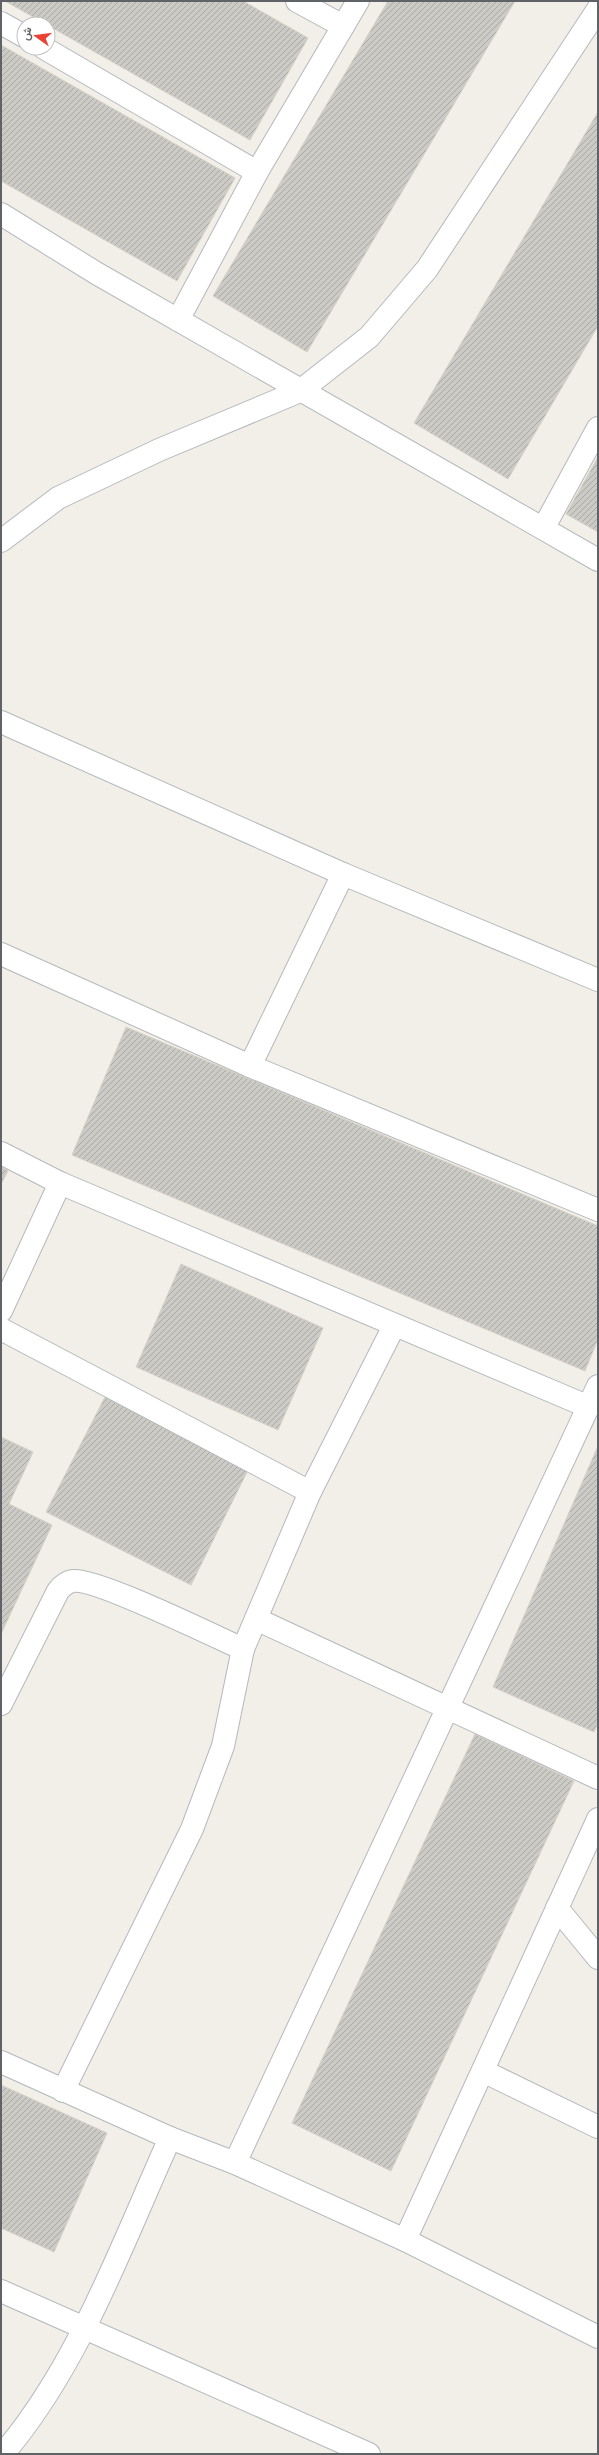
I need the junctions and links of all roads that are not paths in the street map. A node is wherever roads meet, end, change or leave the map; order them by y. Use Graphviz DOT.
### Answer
graph roads {
  1 [pos="297,1"];
  2 [pos="358,1"];
  3 [pos="598,9"];
  4 [pos="1,23"];
  5 [pos="343,26"];
  6 [pos="16,31"];
  7 [pos="56,55"];
  8 [pos="257,172"];
  9 [pos="1,214"];
  10 [pos="178,320"];
  11 [pos="300,391"];
  12 [pos="598,428"];
  13 [pos="544,527"];
  14 [pos="1,541"];
  15 [pos="598,560"];
  16 [pos="1,722"];
  17 [pos="343,874"];
  18 [pos="1,954"];
  19 [pos="598,980"];
  20 [pos="250,1066"];
  21 [pos="1,1153"];
  22 [pos="60,1183"];
  23 [pos="598,1210"];
  24 [pos="1,1311"];
  25 [pos="394,1326"];
  26 [pos="1,1329"];
  27 [pos="598,1386"];
  28 [pos="589,1407"];
  29 [pos="310,1492"];
  30 [pos="256,1619"];
  31 [pos="243,1649"];
  32 [pos="1,1704"];
  33 [pos="447,1710"];
  34 [pos="598,1778"];
  35 [pos="598,1819"];
  36 [pos="557,1908"];
  37 [pos="595,1948"];
  38 [pos="1,2062"];
  39 [pos="483,2071"];
  40 [pos="63,2091"];
  41 [pos="598,2127"];
  42 [pos="170,2138"];
  43 [pos="235,2162"];
  44 [pos="405,2240"];
  45 [pos="1,2291"];
  46 [pos="84,2328"];
  47 [pos="598,2337"];
  48 [pos="3,2454"];
  49 [pos="369,2454"];
  1 -- 5 [label="street"];
  2 -- 5 [label="street"];
  3 -- 11 [label="street"];
  4 -- 6 [label="street"];
  5 -- 8 [label="street"];
  7 -- 8 [label="street"];
  8 -- 10 [label="street"];
  9 -- 10 [label="street"];
  10 -- 11 [label="street"];
  11 -- 13 [label="street"];
  11 -- 14 [label="street"];
  12 -- 13 [label="street"];
  13 -- 15 [label="street"];
  16 -- 17 [label="street"];
  17 -- 19 [label="street"];
  17 -- 20 [label="street"];
  18 -- 20 [label="street"];
  20 -- 23 [label="street"];
  21 -- 22 [label="street"];
  22 -- 24 [label="street"];
  22 -- 25 [label="street"];
  25 -- 28 [label="street"];
  25 -- 29 [label="street"];
  26 -- 29 [label="street"];
  27 -- 28 [label="street"];
  28 -- 33 [label="street"];
  29 -- 30 [label="street"];
  30 -- 31 [label="street"];
  30 -- 33 [label="street"];
  31 -- 32 [label="street"];
  31 -- 40 [label="street"];
  33 -- 34 [label="street"];
  33 -- 43 [label="street"];
  35 -- 36 [label="street"];
  36 -- 37 [label="street"];
  36 -- 39 [label="street"];
  38 -- 40 [label="street"];
  39 -- 41 [label="street"];
  39 -- 44 [label="street"];
  40 -- 42 [label="street"];
  42 -- 43 [label="street"];
  42 -- 46 [label="street"];
  43 -- 44 [label="street"];
  44 -- 47 [label="street"];
  45 -- 46 [label="street"];
  46 -- 48 [label="street"];
  46 -- 49 [label="street"];
}
